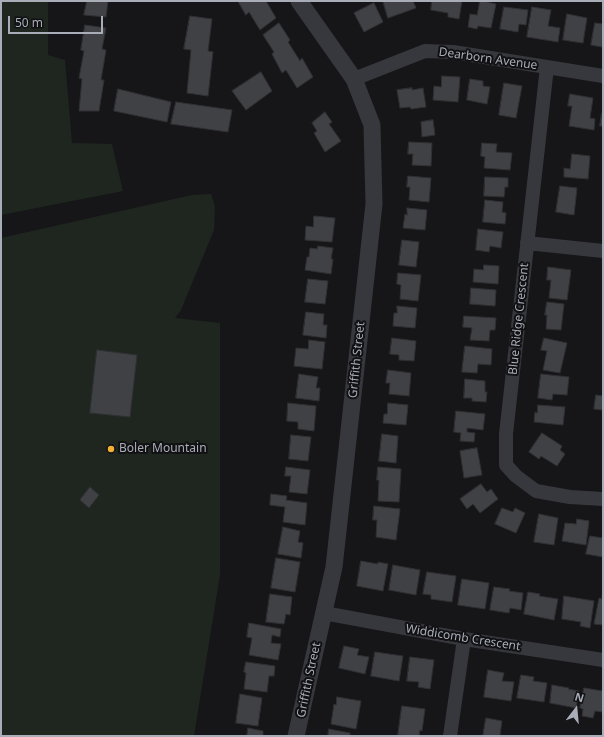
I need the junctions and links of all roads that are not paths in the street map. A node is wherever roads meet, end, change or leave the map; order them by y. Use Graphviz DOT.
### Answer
graph roads {
  1 [pos="299,1"];
  2 [pos="547,67"];
  3 [pos="603,76"];
  4 [pos="354,79"];
  5 [pos="527,243"];
  6 [pos="603,250"];
  7 [pos="603,499"];
  8 [pos="324,613"];
  9 [pos="464,639"];
  10 [pos="603,660"];
  11 [pos="296,736"];
  12 [pos="450,736"];
  1 -- 4 [label="street, Griffith Street"];
  2 -- 3 [label="street, Dearborn Avenue"];
  2 -- 4 [label="street, Dearborn Avenue"];
  2 -- 5 [label="street, Blue Ridge Crescent"];
  4 -- 8 [label="street, Griffith Street"];
  5 -- 6 [label="street"];
  5 -- 7 [label="street, Blue Ridge Crescent"];
  8 -- 9 [label="street, Widdicomb Crescent"];
  8 -- 11 [label="street, Griffith Street"];
  9 -- 10 [label="street, Widdicomb Crescent"];
  9 -- 12 [label="street"];
}
